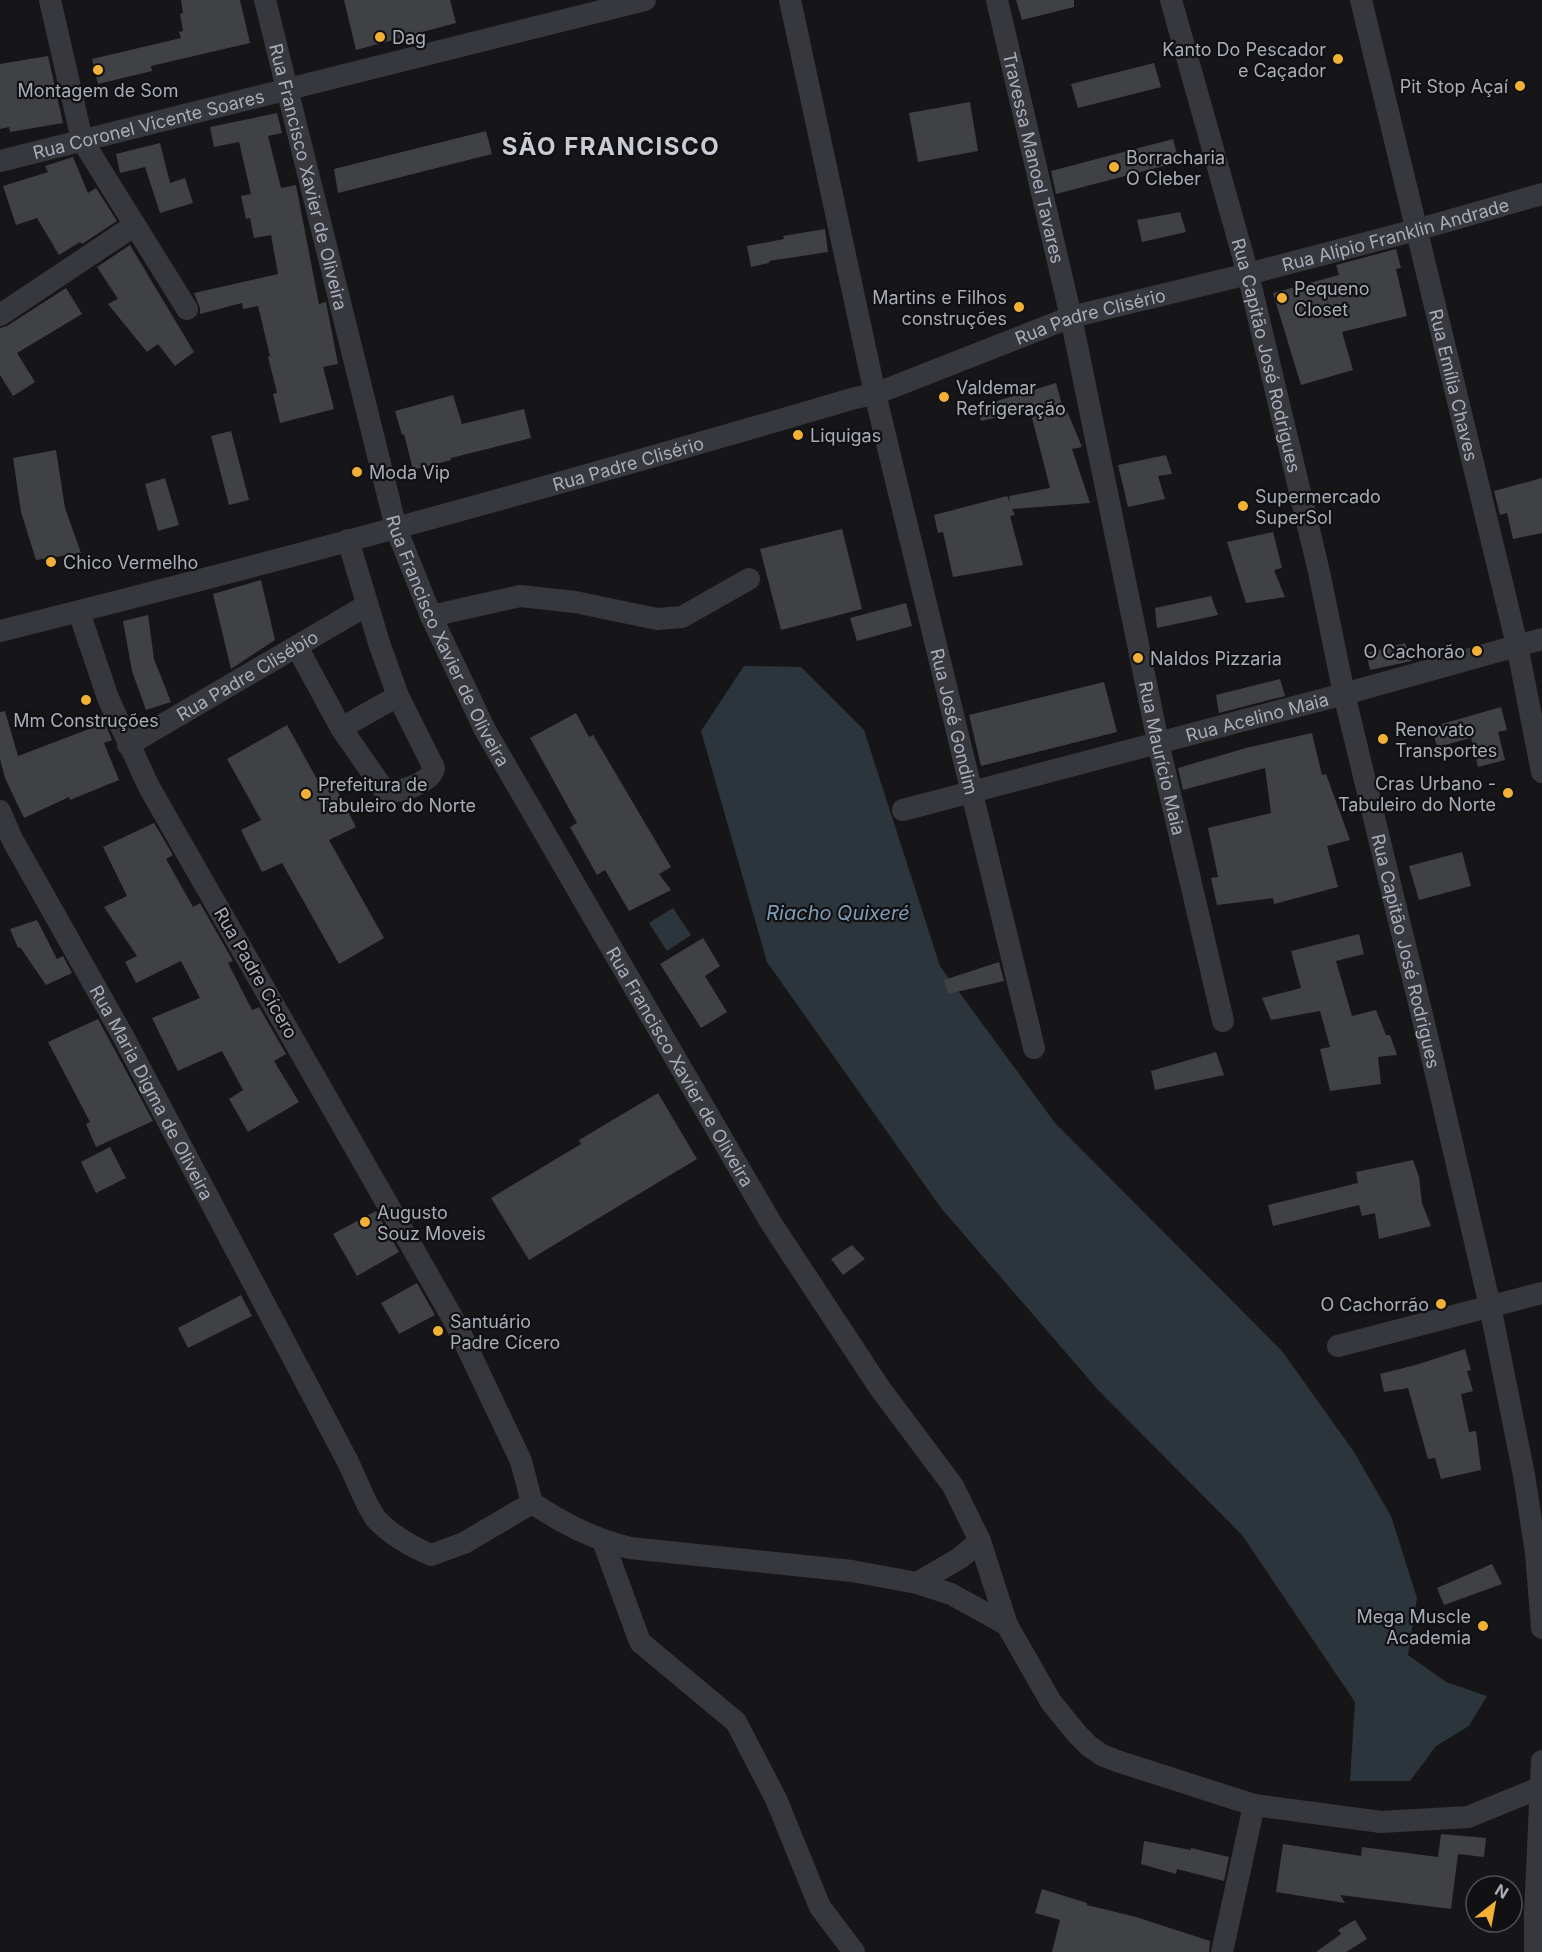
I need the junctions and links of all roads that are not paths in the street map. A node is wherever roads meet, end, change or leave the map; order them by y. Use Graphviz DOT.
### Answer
graph roads {
  1 [pos="50,0"];
  2 [pos="266,0"];
  3 [pos="645,0"];
  4 [pos="790,0"];
  5 [pos="997,0"];
  6 [pos="1171,0"];
  7 [pos="1360,0"];
  8 [pos="287,90"];
  9 [pos="82,140"];
  10 [pos="0,161"];
  11 [pos="1542,194"];
  12 [pos="135,225"];
  13 [pos="1416,230"];
  14 [pos="1248,274"];
  15 [pos="187,309"];
  16 [pos="0,315"];
  17 [pos="1071,317"];
  18 [pos="875,394"];
  19 [pos="396,528"];
  20 [pos="348,540"];
  21 [pos="748,579"];
  22 [pos="367,605"];
  23 [pos="79,612"];
  24 [pos="431,616"];
  25 [pos="0,631"];
  26 [pos="1542,639"];
  27 [pos="1517,645"];
  28 [pos="297,647"];
  29 [pos="1344,694"];
  30 [pos="398,696"];
  31 [pos="341,728"];
  32 [pos="1158,742"];
  33 [pos="128,745"];
  34 [pos="1542,772"];
  35 [pos="970,792"];
  36 [pos="903,810"];
  37 [pos="0,811"];
  38 [pos="1223,1022"];
  39 [pos="1034,1048"];
  40 [pos="1542,1293"];
  41 [pos="1490,1306"];
  42 [pos="1338,1346"];
  43 [pos="532,1503"];
  44 [pos="603,1541"];
  45 [pos="980,1541"];
  46 [pos="917,1582"];
  47 [pos="1007,1625"];
  48 [pos="1542,1628"];
  49 [pos="1542,1761"];
  50 [pos="1542,1787"];
  51 [pos="1254,1805"];
  52 [pos="854,1952"];
  53 [pos="1222,1952"];
  54 [pos="1535,1952"];
  1 -- 9 [label="street"];
  2 -- 8 [label="street, Rua Francisco Xavier de Oliveira"];
  3 -- 8 [label="street, Rua Coronel Vicente Soares"];
  4 -- 18 [label="street, Rua José Gondim"];
  5 -- 17 [label="street, Travessa Manoel Tavares"];
  6 -- 14 [label="street, Rua Capitão José Rodrigues"];
  7 -- 13 [label="street, Rua Emília Chaves"];
  8 -- 9 [label="street, Rua Coronel Vicente Soares"];
  8 -- 19 [label="street, Rua Francisco Xavier de Oliveira"];
  9 -- 10 [label="street, Rua Coronel Vicente Soares"];
  9 -- 12 [label="street"];
  11 -- 13 [label="street, Rua Alípio Franklin Andrade"];
  12 -- 15 [label="street"];
  12 -- 16 [label="street"];
  13 -- 14 [label="street, Rua Alípio Franklin Andrade"];
  13 -- 27 [label="street, Rua Emília Chaves"];
  14 -- 17 [label="street, Rua Padre Clisério"];
  14 -- 29 [label="street, Rua Capitão José Rodrigues"];
  17 -- 18 [label="street, Rua Padre Clisério"];
  17 -- 32 [label="street, Rua Maurício Maia"];
  18 -- 19 [label="street, Rua Padre Clisério"];
  18 -- 35 [label="street, Rua José Gondim"];
  19 -- 20 [label="street, Rua Padre Clisério"];
  19 -- 24 [label="street, Rua Francisco Xavier de Oliveira"];
  20 -- 22 [label="street"];
  20 -- 23 [label="street, Rua Padre Clisério"];
  21 -- 24 [label="street"];
  22 -- 28 [label="street, Rua Padre Clisébio"];
  22 -- 30 [label="street"];
  23 -- 25 [label="street, Rua Padre Clisério"];
  23 -- 33 [label="street, Rua Padre Cícero"];
  24 -- 45 [label="street, Rua Francisco Xavier de Oliveira"];
  26 -- 27 [label="street, Rua Acelino Maia"];
  27 -- 29 [label="street, Rua Acelino Maia"];
  27 -- 34 [label="street, Rua Emília Chaves"];
  28 -- 31 [label="street"];
  28 -- 33 [label="street, Rua Padre Clisébio"];
  29 -- 32 [label="street, Rua Acelino Maia"];
  29 -- 41 [label="street, Rua Capitão José Rodrigues"];
  30 -- 31 [label="street"];
  30 -- 31 [label="street"];
  32 -- 35 [label="street, Rua Acelino Maia"];
  32 -- 38 [label="street, Rua Maurício Maia"];
  33 -- 43 [label="street, Rua Padre Cícero"];
  35 -- 36 [label="street, Rua Acelino Maia"];
  35 -- 39 [label="street, Rua José Gondim"];
  37 -- 43 [label="street, Rua Maria Digma de Oliveira"];
  40 -- 41 [label="street"];
  41 -- 42 [label="street"];
  41 -- 48 [label="street, Rua Capitão José Rodrigues"];
  43 -- 44 [label="street"];
  44 -- 46 [label="street"];
  44 -- 52 [label="street"];
  45 -- 46 [label="street"];
  45 -- 47 [label="street, Rua Francisco Xavier de Oliveira"];
  46 -- 47 [label="street"];
  47 -- 51 [label="street, Rua Francisco Xavier de Oliveira"];
  49 -- 50 [label="street"];
  50 -- 51 [label="street, Rua Francisco Xavier de Oliveira"];
  50 -- 54 [label="street"];
  51 -- 53 [label="street"];
}
